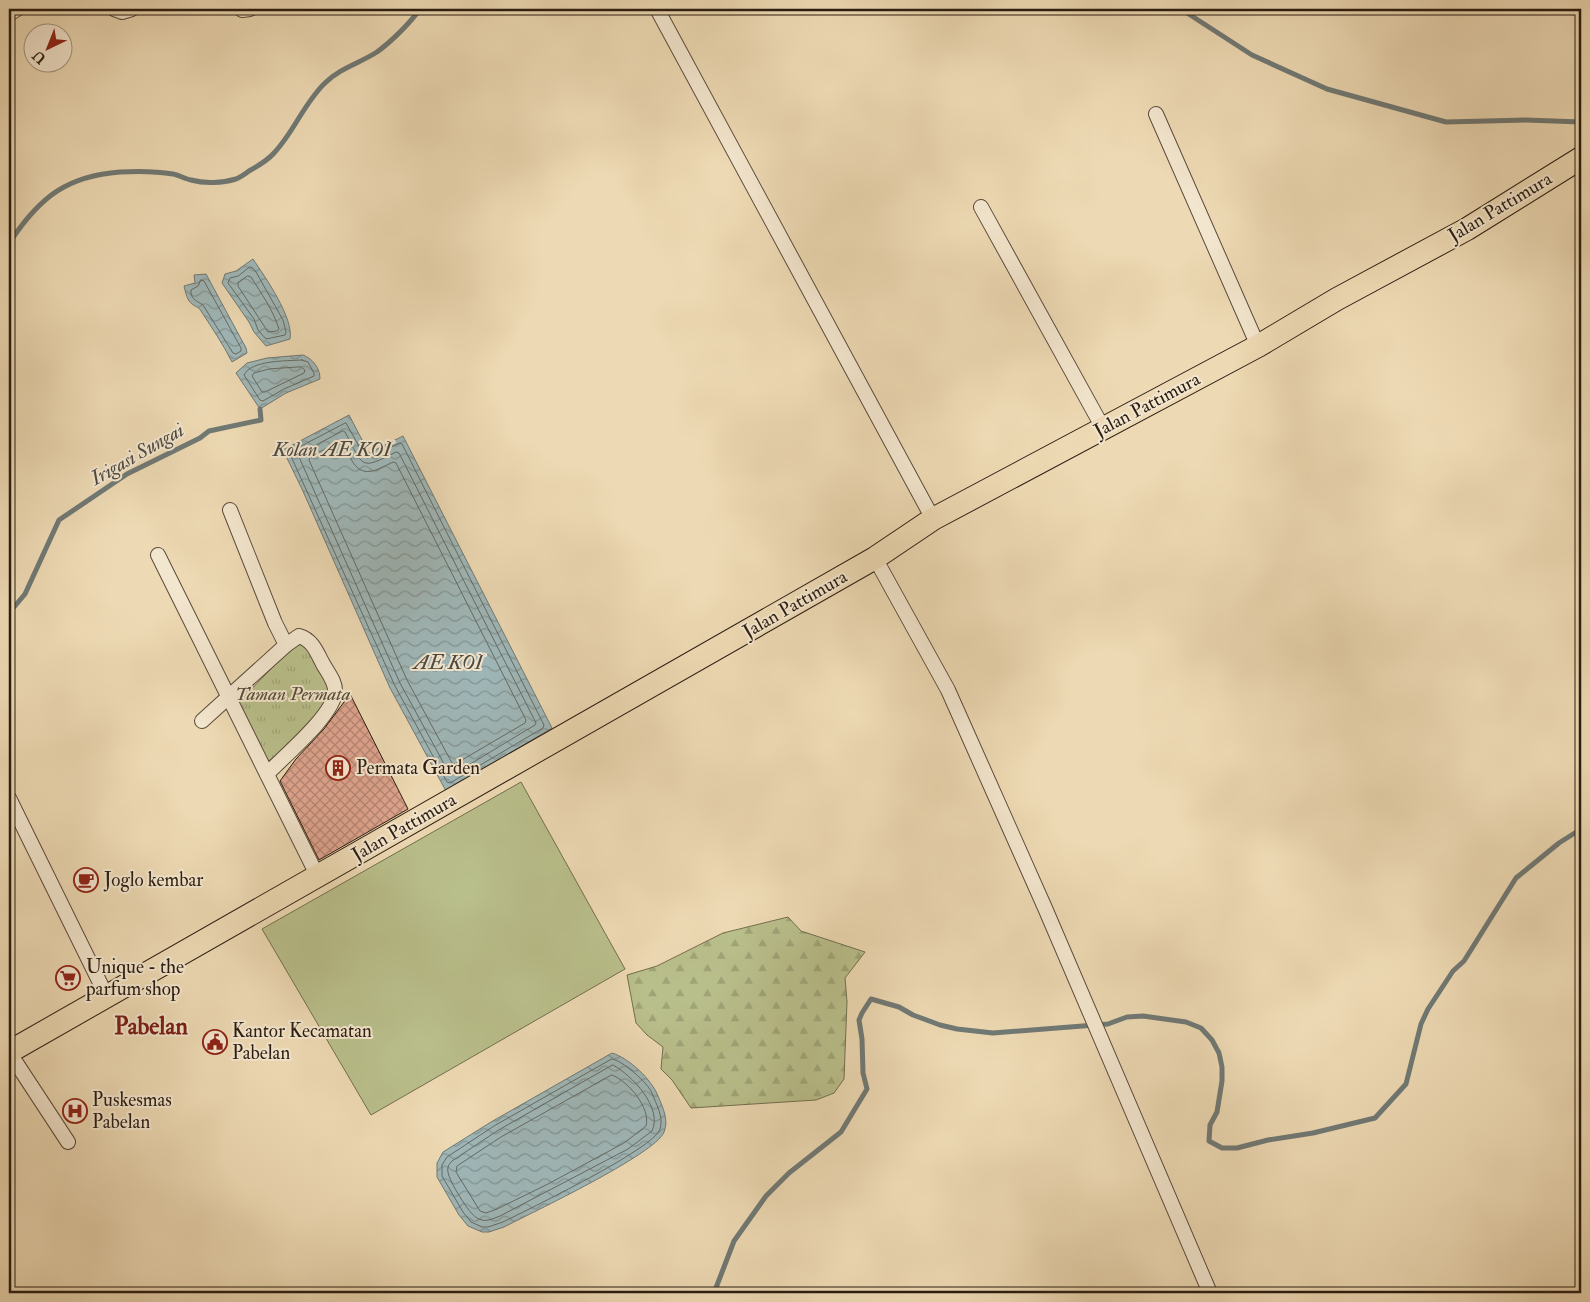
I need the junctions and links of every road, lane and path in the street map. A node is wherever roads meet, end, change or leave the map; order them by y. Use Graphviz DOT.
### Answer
graph roads {
  1 [pos="17,9"];
  2 [pos="114,9"];
  3 [pos="132,9"];
  4 [pos="657,9"];
  5 [pos="9,14"];
  6 [pos="1156,114"];
  7 [pos="1581,158"];
  8 [pos="981,207"];
  9 [pos="1258,346"];
  10 [pos="1102,428"];
  11 [pos="230,510"];
  12 [pos="933,519"];
  13 [pos="158,555"];
  14 [pos="875,558"];
  15 [pos="286,645"];
  16 [pos="228,697"];
  17 [pos="202,721"];
  18 [pos="267,774"];
  19 [pos="9,798"];
  20 [pos="318,877"];
  21 [pos="107,997"];
  22 [pos="9,1052"];
  23 [pos="68,1142"];
  24 [pos="1210,1293"];
  1 -- 5 [label="street"];
  2 -- 3 [label="street"];
  4 -- 12 [label="street"];
  6 -- 9 [label="street"];
  7 -- 9 [label="main road, Jalan Pattimura"];
  8 -- 10 [label="street"];
  9 -- 10 [label="main road, Jalan Pattimura"];
  10 -- 12 [label="main road, Jalan Pattimura"];
  11 -- 15 [label="street"];
  12 -- 14 [label="main road, Jalan Pattimura"];
  13 -- 16 [label="street"];
  14 -- 20 [label="main road, Jalan Pattimura"];
  14 -- 24 [label="street"];
  15 -- 16 [label="street"];
  15 -- 18 [label="street"];
  16 -- 17 [label="street"];
  16 -- 18 [label="street"];
  18 -- 20 [label="street"];
  19 -- 21 [label="street"];
  20 -- 21 [label="main road, Jalan Pattimura"];
  21 -- 22 [label="main road, Jalan Pattimura"];
  22 -- 23 [label="street"];
}
